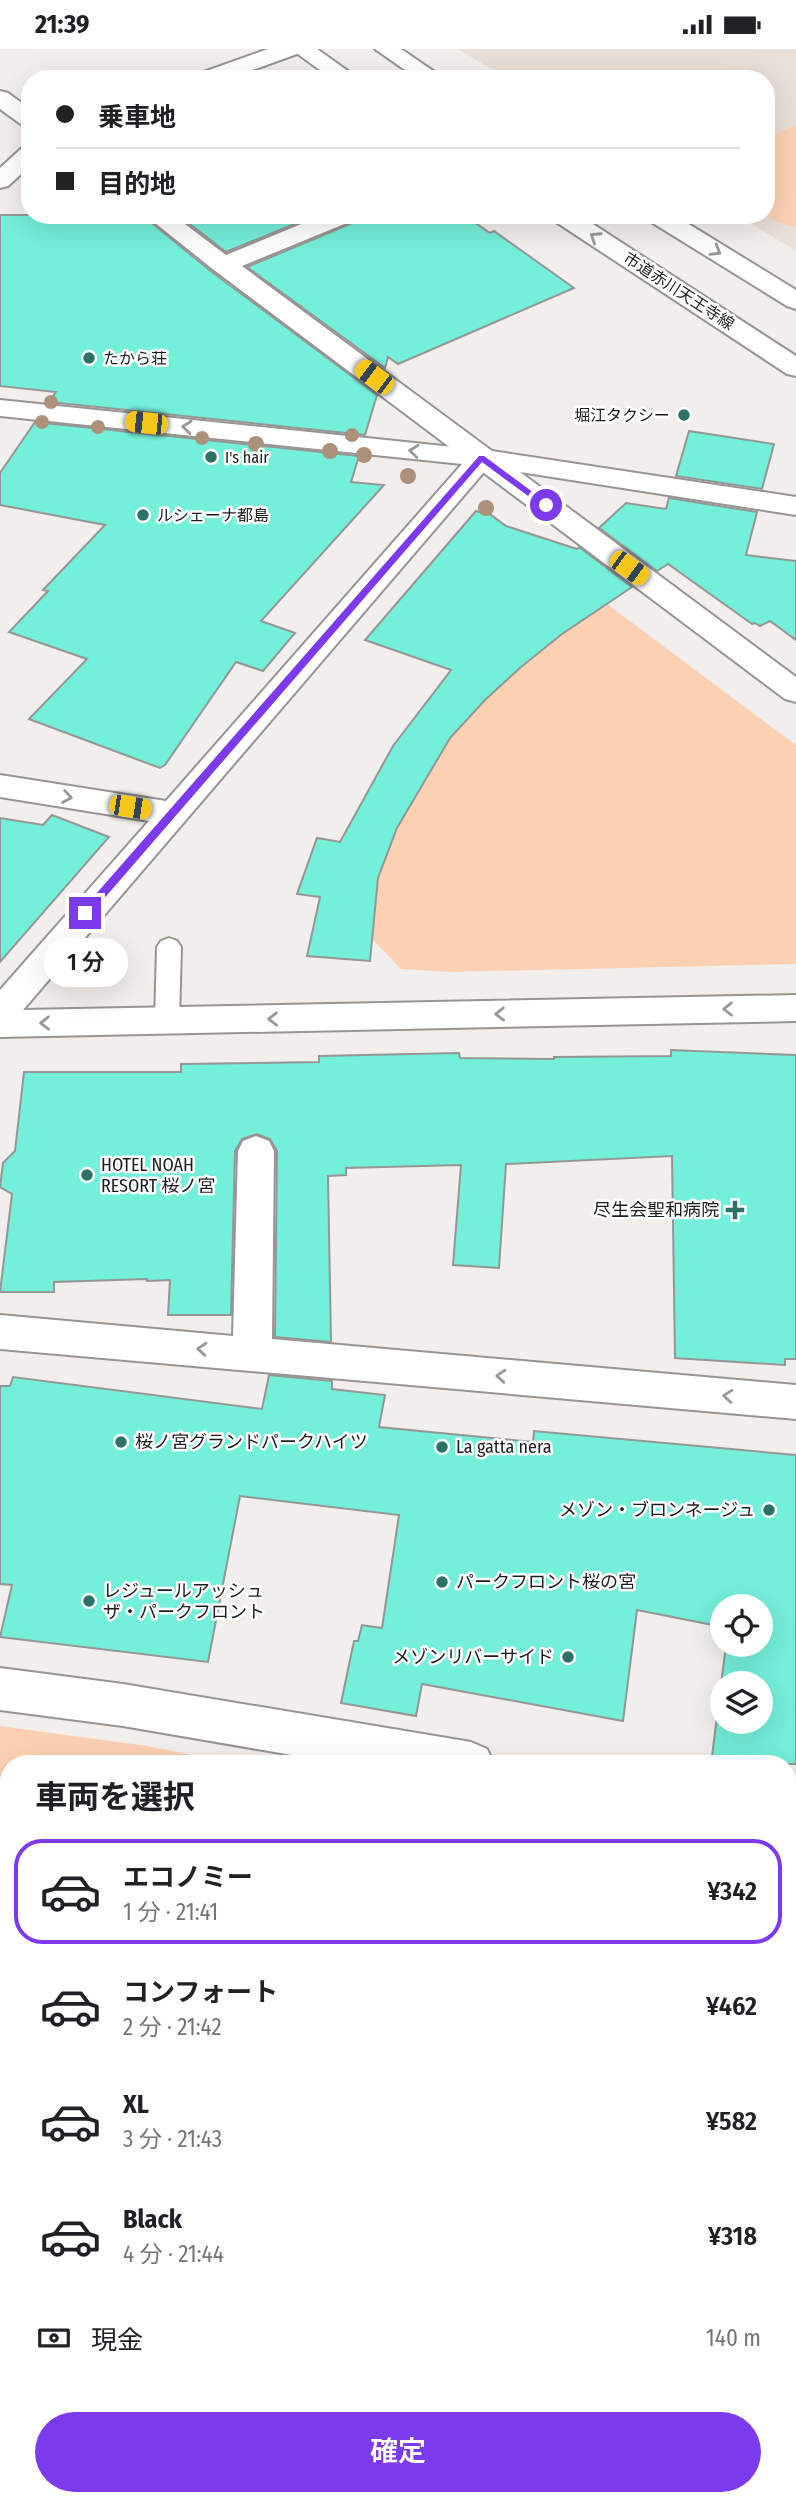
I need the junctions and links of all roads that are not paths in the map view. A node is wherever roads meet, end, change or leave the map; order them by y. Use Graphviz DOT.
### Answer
graph roads {
  1 [pos="289,49"];
  2 [pos="302,49"];
  3 [pos="386,49"];
  4 [pos="231,70"];
  5 [pos="334,70"];
  6 [pos="420,70"];
  7 [pos="0,98"];
  8 [pos="21,113"];
  9 [pos="21,161"];
  10 [pos="0,181"];
  11 [pos="169,224"];
  12 [pos="323,224"];
  13 [pos="576,224"];
  14 [pos="672,224"];
  15 [pos="223,265"];
  16 [pos="796,301"];
  17 [pos="796,368"];
  18 [pos="2,411"];
  19 [pos="482,458"];
  20 [pos="796,506"];
  21 [pos="796,692"];
  22 [pos="0,786"];
  23 [pos="172,813"];
  24 [pos="169,947"];
  25 [pos="796,1008"];
  26 [pos="0,1013"];
  27 [pos="167,1021"];
  28 [pos="0,1024"];
  29 [pos="256,1151"];
  30 [pos="0,1332"];
  31 [pos="252,1354"];
  32 [pos="796,1402"];
  33 [pos="0,1689"];
  34 [pos="324,1751"];
  35 [pos="369,1755"];
  1 -- 4 [label="street"];
  2 -- 5 [label="street"];
  3 -- 6 [label="street"];
  7 -- 8 [label="street"];
  9 -- 10 [label="street"];
  11 -- 15 [label="street"];
  12 -- 15 [label="street"];
  17 -- 13 [label="street, 市道赤川天王寺線, one-way"];
  14 -- 16 [label="street, one-way"];
  15 -- 19 [label="street"];
  19 -- 18 [label="street, one-way"];
  19 -- 20 [label="street"];
  19 -- 21 [label="street"];
  19 -- 23 [label="street"];
  22 -- 23 [label="street, one-way"];
  23 -- 26 [label="street"];
  24 -- 27 [label="lane"];
  25 -- 27 [label="street, one-way"];
  27 -- 28 [label="street, one-way"];
  29 -- 31 [label="street"];
  31 -- 30 [label="street, one-way"];
  32 -- 31 [label="street, one-way"];
  33 -- 34 [label="street"];
  34 -- 35 [label="street"];
}
